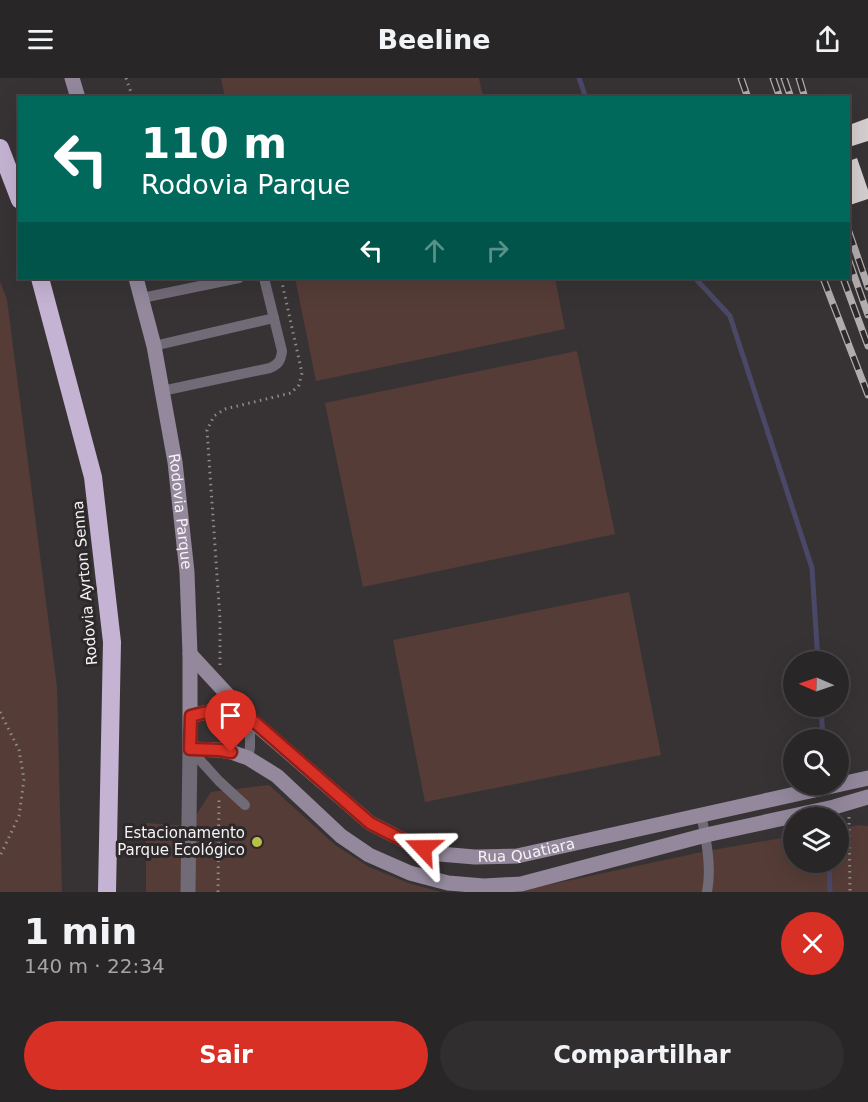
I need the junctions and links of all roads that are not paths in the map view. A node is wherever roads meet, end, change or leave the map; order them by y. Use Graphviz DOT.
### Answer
graph roads {
  1 [pos="72,78"];
  2 [pos="77,96"];
  3 [pos="0,148"];
  4 [pos="18,195"];
  5 [pos="40,279"];
  6 [pos="136,279"];
  7 [pos="234,279"];
  8 [pos="264,279"];
  9 [pos="142,298"];
  10 [pos="274,318"];
  11 [pos="154,346"];
  12 [pos="162,391"];
  13 [pos="190,654"];
  14 [pos="247,715"];
  15 [pos="191,716"];
  16 [pos="190,749"];
  17 [pos="291,754"];
  18 [pos="248,758"];
  19 [pos="277,776"];
  20 [pos="868,778"];
  21 [pos="868,797"];
  22 [pos="245,805"];
  23 [pos="701,814"];
  24 [pos="705,836"];
  25 [pos="107,892"];
  26 [pos="188,892"];
  27 [pos="707,892"];
  1 -- 2 [label="street"];
  3 -- 4 [label="highway"];
  5 -- 25 [label="highway, Rodovia Ayrton Senna"];
  6 -- 9 [label="street, Rodovia Parque"];
  7 -- 9 [label="lane"];
  8 -- 10 [label="lane"];
  9 -- 11 [label="street, Rodovia Parque"];
  10 -- 11 [label="lane"];
  10 -- 12 [label="lane"];
  11 -- 12 [label="street, Rodovia Parque"];
  12 -- 13 [label="street, Rodovia Parque"];
  13 -- 14 [label="street, Rua Quatiara"];
  13 -- 15 [label="street, Rodovia Parque"];
  14 -- 15 [label="street"];
  14 -- 17 [label="street, Rua Quatiara"];
  14 -- 18 [label="lane"];
  15 -- 16 [label="street, Rodovia Parque"];
  16 -- 18 [label="street, Rua Quatiara"];
  16 -- 22 [label="lane"];
  16 -- 26 [label="street"];
  17 -- 19 [label="street"];
  17 -- 23 [label="street, Rua Quatiara"];
  18 -- 19 [label="street, Rua Quatiara"];
  19 -- 24 [label="street, Rua Quatiara"];
  20 -- 23 [label="street, Rua Quatiara"];
  21 -- 24 [label="street, Rua Quatiara"];
  23 -- 24 [label="lane"];
  24 -- 27 [label="lane"];
}
